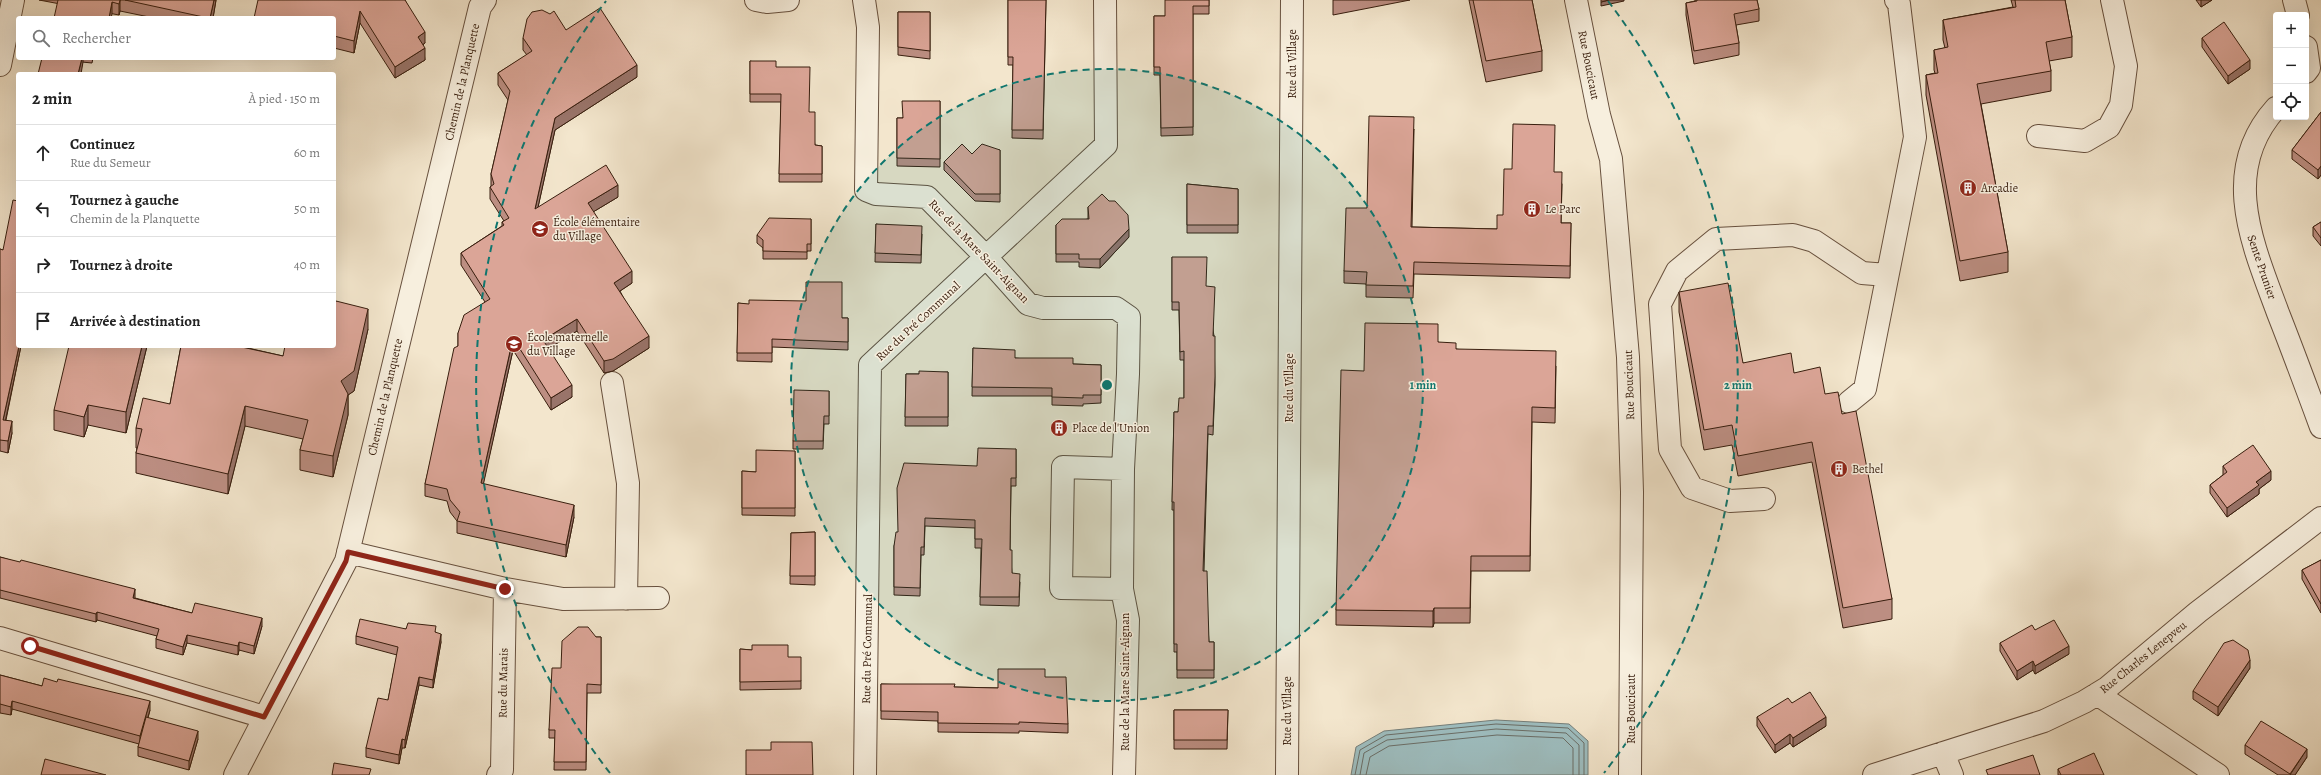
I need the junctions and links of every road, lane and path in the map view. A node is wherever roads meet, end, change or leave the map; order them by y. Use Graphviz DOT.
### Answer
graph roads {
  1 [pos="13,0"];
  2 [pos="485,0"];
  3 [pos="756,0"];
  4 [pos="788,0"];
  5 [pos="864,0"];
  6 [pos="1105,0"];
  7 [pos="1292,0"];
  8 [pos="1576,0"];
  9 [pos="1896,0"];
  10 [pos="2112,0"];
  11 [pos="2294,0"];
  12 [pos="2297,12"];
  13 [pos="0,65"];
  14 [pos="2273,111"];
  15 [pos="2038,136"];
  16 [pos="986,257"];
  17 [pos="1887,275"];
  18 [pos="612,383"];
  19 [pos="1849,402"];
  20 [pos="2321,427"];
  21 [pos="1123,469"];
  22 [pos="1764,499"];
  23 [pos="2321,518"];
  24 [pos="348,552"];
  25 [pos="505,589"];
  26 [pos="1122,589"];
  27 [pos="658,598"];
  28 [pos="626,599"];
  29 [pos="0,638"];
  30 [pos="2097,694"];
  31 [pos="264,717"];
  32 [pos="1943,753"];
  33 [pos="234,775"];
  34 [pos="498,775"];
  35 [pos="865,775"];
  36 [pos="1124,775"];
  37 [pos="1287,775"];
  38 [pos="1630,775"];
  39 [pos="1874,775"];
  40 [pos="1952,775"];
  41 [pos="2218,775"];
  1 -- 13 [label="street"];
  2 -- 24 [label="street, Chemin de la Planquette"];
  3 -- 4 [label="street"];
  5 -- 16 [label="street, Rue de la Mare Saint-Aignan"];
  6 -- 16 [label="street, Rue du Pré Communal"];
  7 -- 37 [label="street, Rue du Village"];
  8 -- 38 [label="street, Rue Boucicaut"];
  9 -- 17 [label="street"];
  10 -- 15 [label="street"];
  11 -- 12 [label="street"];
  14 -- 20 [label="street, Sente Prunier"];
  16 -- 21 [label="street, Rue de la Mare Saint-Aignan"];
  16 -- 35 [label="street, Rue du Pré Communal"];
  17 -- 19 [label="street"];
  17 -- 22 [label="street"];
  18 -- 28 [label="street"];
  21 -- 26 [label="street, Rue de la Mare Saint-Aignan"];
  21 -- 26 [label="street"];
  23 -- 30 [label="street, Rue Charles Lenepveu"];
  24 -- 25 [label="street"];
  24 -- 31 [label="street, Chemin de la Planquette"];
  25 -- 28 [label="street"];
  25 -- 34 [label="street, Rue du Marais"];
  26 -- 36 [label="street, Rue de la Mare Saint-Aignan"];
  27 -- 28 [label="street"];
  29 -- 31 [label="street"];
  30 -- 32 [label="street, Rue Charles Lenepveu"];
  30 -- 41 [label="street"];
  31 -- 33 [label="street, Chemin de la Planquette"];
  32 -- 39 [label="street, Rue Charles Lenepveu"];
  32 -- 40 [label="street"];
}
